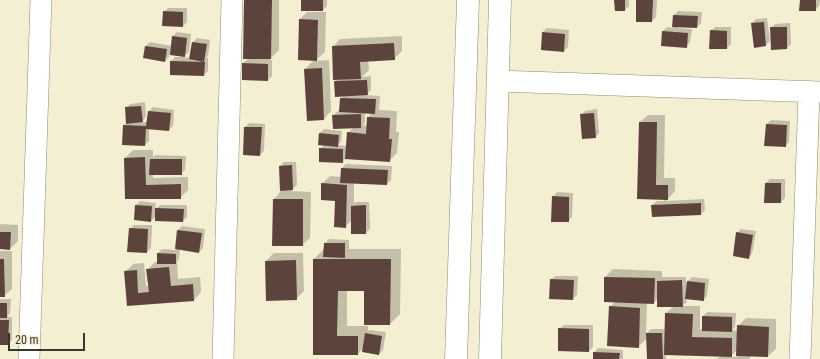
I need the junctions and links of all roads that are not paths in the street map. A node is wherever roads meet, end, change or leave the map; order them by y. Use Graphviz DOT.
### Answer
graph roads {
  1 [pos="41,0"];
  2 [pos="232,0"];
  3 [pos="468,0"];
  4 [pos="500,0"];
  5 [pos="497,81"];
  6 [pos="815,92"];
  7 [pos="29,359"];
  8 [pos="223,359"];
  9 [pos="456,359"];
  10 [pos="490,359"];
  11 [pos="800,359"];
  1 -- 7 [label="street"];
  2 -- 8 [label="street"];
  3 -- 9 [label="main road"];
  4 -- 5 [label="main road"];
  5 -- 6 [label="street"];
  5 -- 10 [label="main road"];
  6 -- 11 [label="street"];
}
